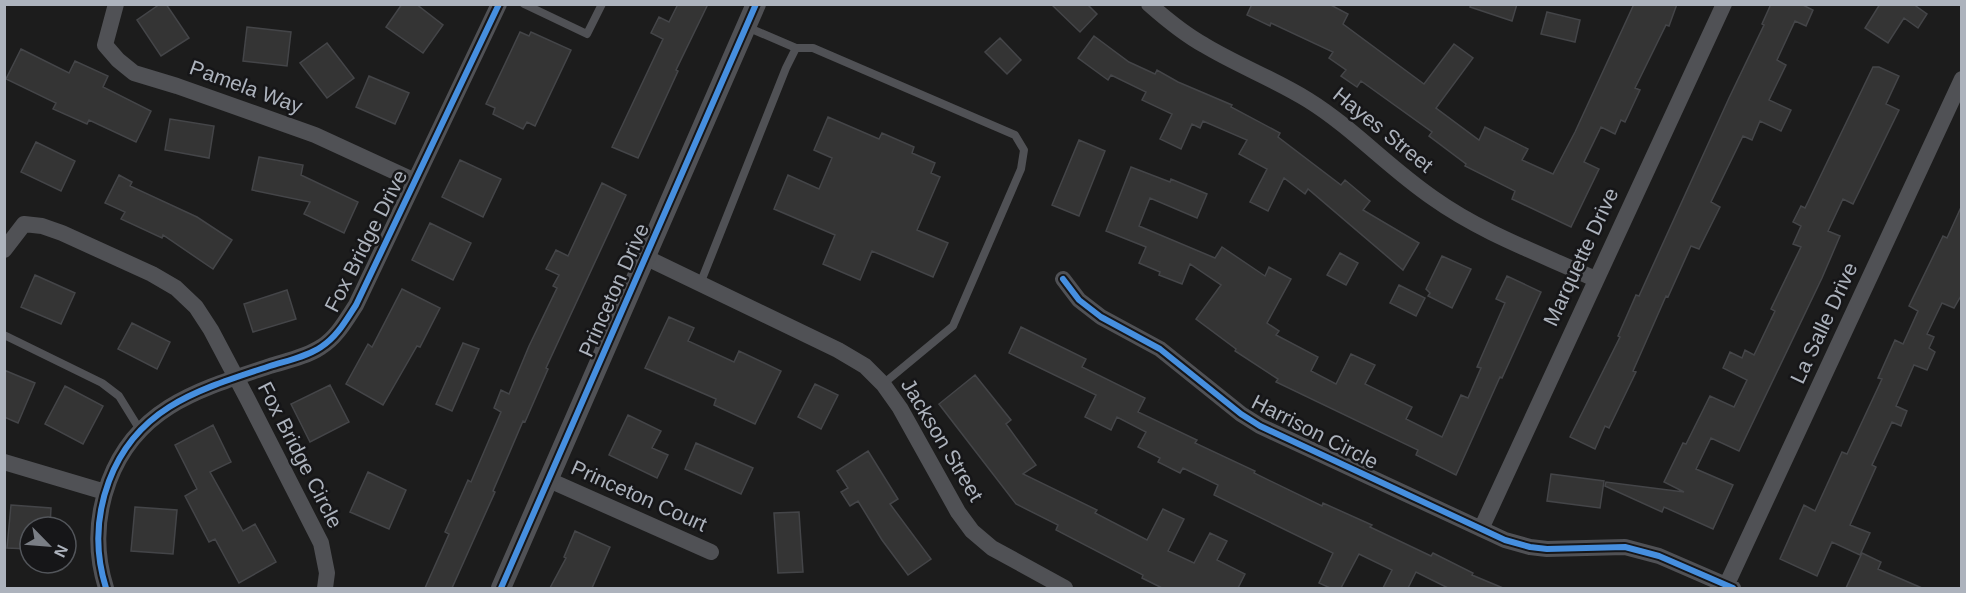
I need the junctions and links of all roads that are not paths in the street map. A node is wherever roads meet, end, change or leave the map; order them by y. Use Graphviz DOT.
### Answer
graph roads {
  1 [pos="116,4"];
  2 [pos="524,4"];
  3 [pos="602,4"];
  4 [pos="756,4"];
  5 [pos="1149,4"];
  6 [pos="1724,4"];
  7 [pos="496,6"];
  8 [pos="747,27"];
  9 [pos="796,48"];
  10 [pos="1962,79"];
  11 [pos="415,181"];
  12 [pos="4,250"];
  13 [pos="647,258"];
  14 [pos="1063,279"];
  15 [pos="1595,279"];
  16 [pos="700,284"];
  17 [pos="4,335"];
  18 [pos="236,378"];
  19 [pos="883,384"];
  20 [pos="140,430"];
  21 [pos="4,462"];
  22 [pos="549,480"];
  23 [pos="105,492"];
  24 [pos="1481,529"];
  25 [pos="711,552"];
  26 [pos="1730,587"];
  27 [pos="106,588"];
  28 [pos="325,588"];
  29 [pos="501,588"];
  30 [pos="1065,588"];
  1 -- 11 [label="street, Pamela Way"];
  2 -- 3 [label="lane"];
  4 -- 8 [label="street, Princeton Drive"];
  5 -- 15 [label="street, Hayes Street"];
  6 -- 15 [label="street, Marquette Drive"];
  7 -- 11 [label="street, Fox Bridge Drive"];
  8 -- 9 [label="lane"];
  8 -- 13 [label="street, Princeton Drive"];
  9 -- 16 [label="lane"];
  9 -- 19 [label="lane"];
  10 -- 26 [label="street, La Salle Drive"];
  11 -- 18 [label="street, Fox Bridge Drive"];
  12 -- 18 [label="street, Fox Bridge Circle"];
  13 -- 16 [label="street, Jackson Street"];
  13 -- 22 [label="street, Princeton Drive"];
  14 -- 24 [label="street, Harrison Circle"];
  15 -- 24 [label="street, Marquette Drive"];
  16 -- 19 [label="street, Jackson Street"];
  17 -- 20 [label="lane"];
  18 -- 20 [label="street, Fox Bridge Drive"];
  18 -- 28 [label="street, Fox Bridge Circle"];
  19 -- 30 [label="street, Jackson Street"];
  20 -- 23 [label="street, Fox Bridge Drive"];
  21 -- 23 [label="street"];
  22 -- 25 [label="street, Princeton Court"];
  22 -- 29 [label="street, Princeton Drive"];
  23 -- 27 [label="street, Fox Bridge Drive"];
  24 -- 26 [label="street, Harrison Circle"];
}
